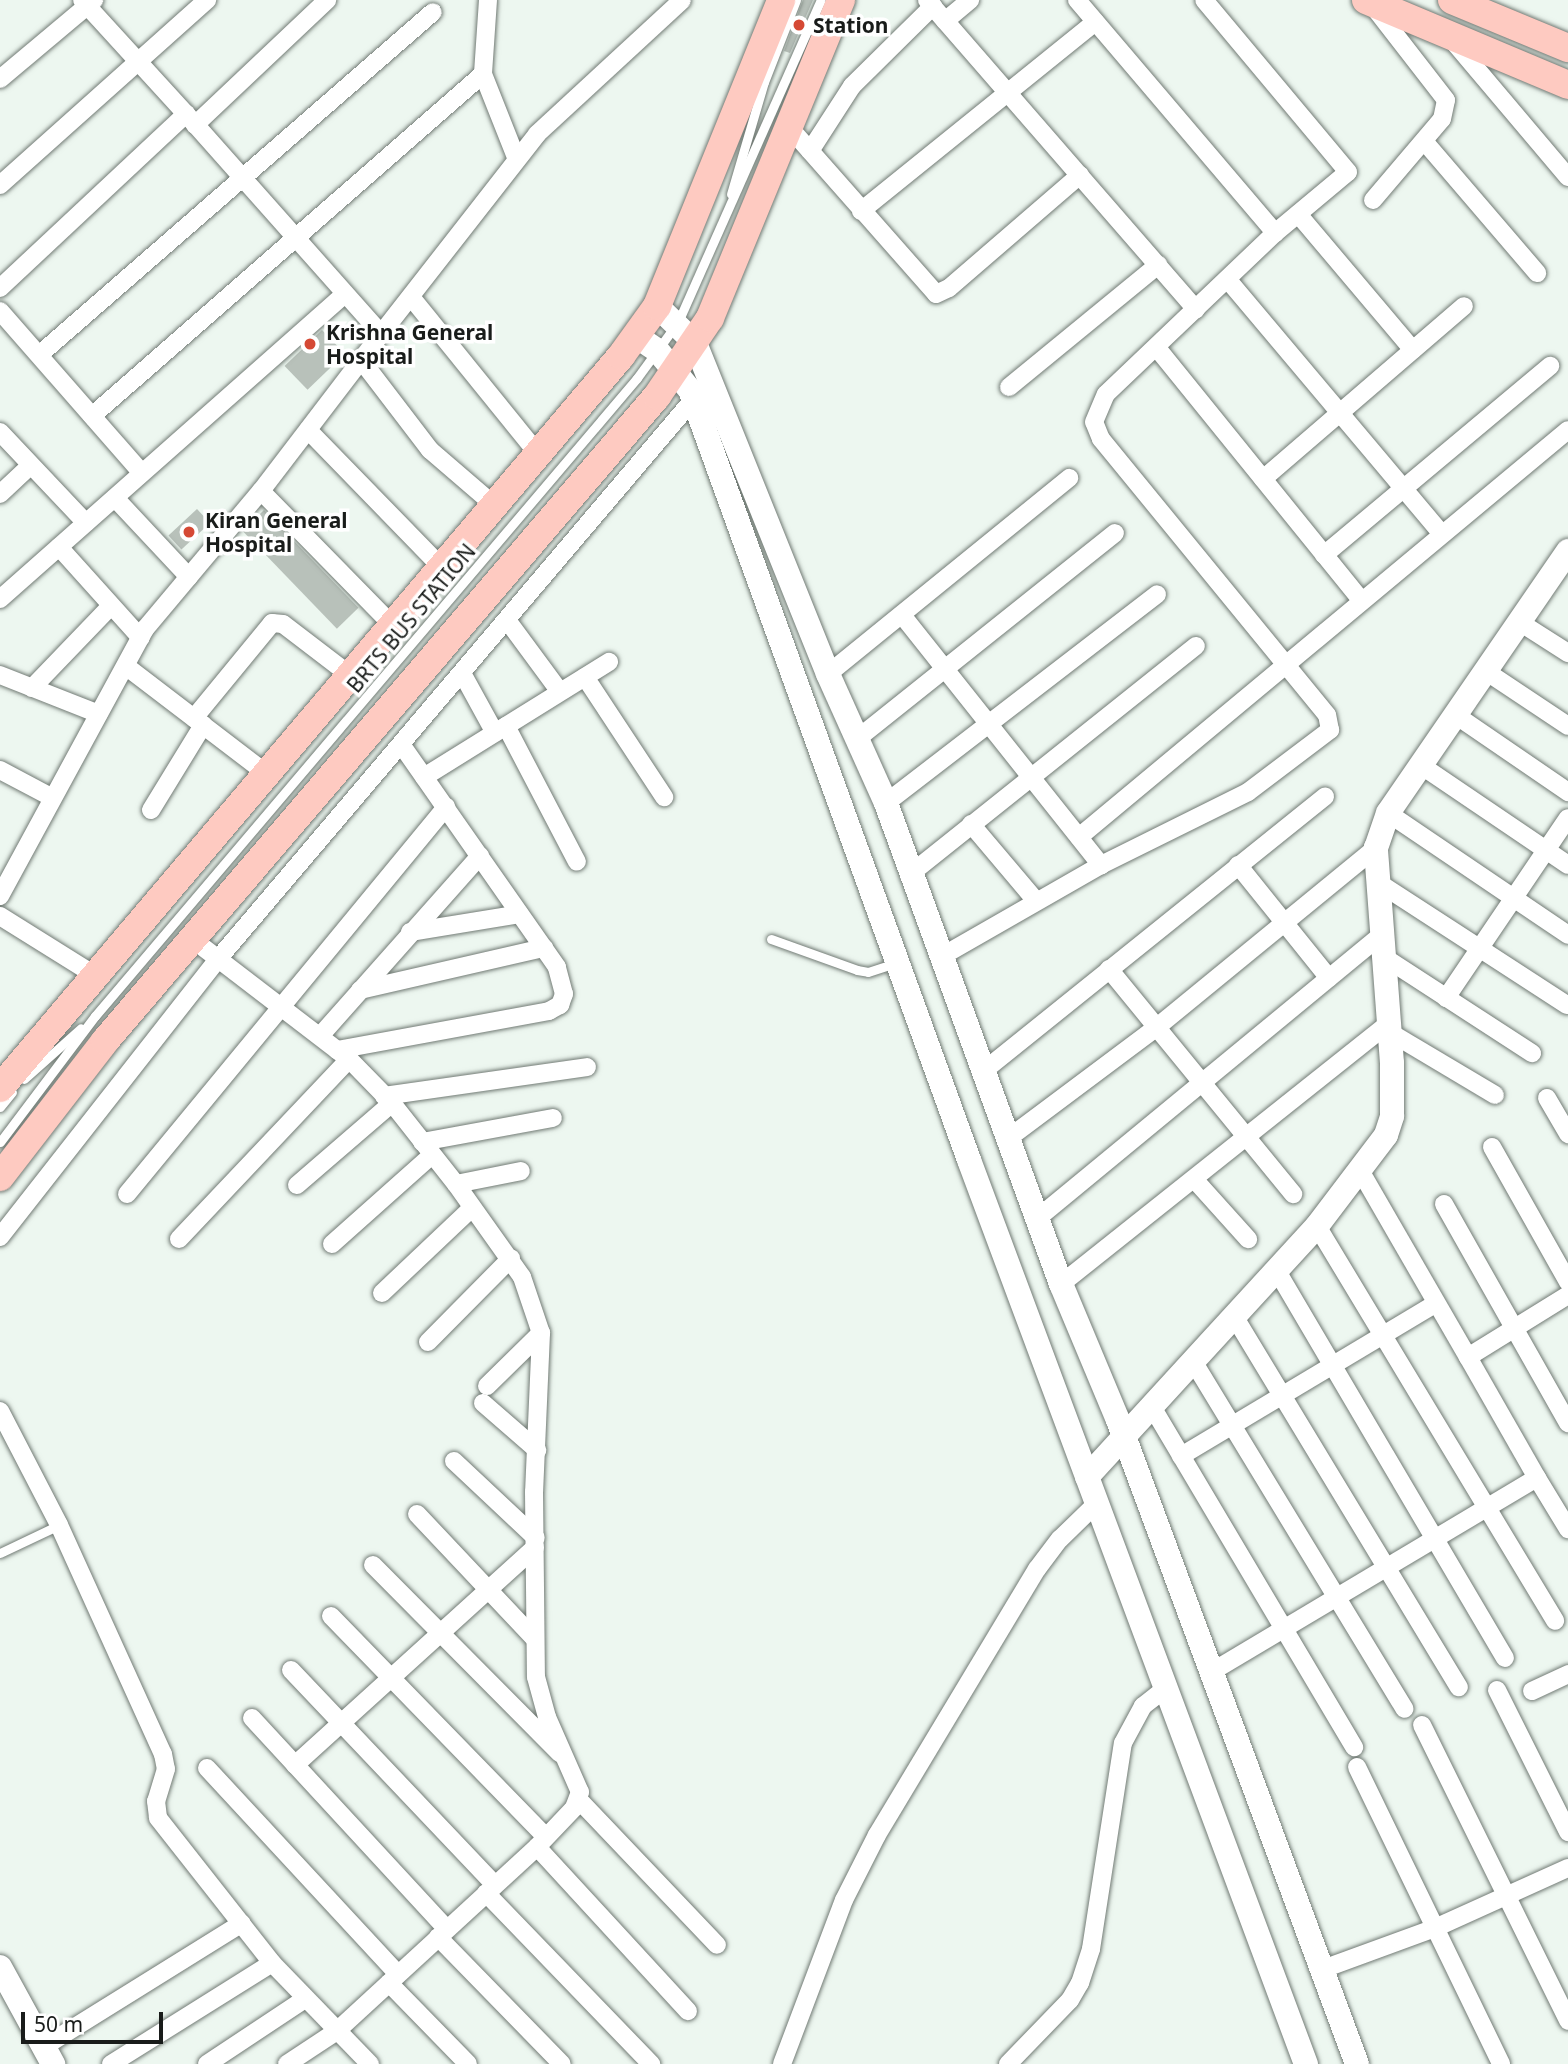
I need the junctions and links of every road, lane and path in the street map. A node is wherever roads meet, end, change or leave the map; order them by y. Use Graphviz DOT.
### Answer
graph roads {
  1 [pos="207,0"];
  2 [pos="327,0"];
  3 [pos="781,0"];
  4 [pos="796,0"];
  5 [pos="821,0"];
  6 [pos="841,0"];
  7 [pos="970,0"];
  8 [pos="1077,0"];
  9 [pos="1204,0"];
  10 [pos="1452,0"];
  11 [pos="1367,1"];
  12 [pos="88,2"];
  13 [pos="675,2"];
  14 [pos="930,3"];
  15 [pos="484,5"];
  16 [pos="433,12"];
  17 [pos="945,21"];
  18 [pos="1095,22"];
  19 [pos="1448,35"];
  20 [pos="1568,48"];
  21 [pos="139,60"];
  22 [pos="483,74"];
  23 [pos="0,79"];
  24 [pos="1568,85"];
  25 [pos="1008,93"];
  26 [pos="191,120"];
  27 [pos="789,127"];
  28 [pos="1423,141"];
  29 [pos="810,151"];
  30 [pos="517,160"];
  31 [pos="1080,175"];
  32 [pos="241,177"];
  33 [pos="1568,177"];
  34 [pos="0,185"];
  35 [pos="1373,200"];
  36 [pos="862,211"];
  37 [pos="1298,214"];
  38 [pos="723,223"];
  39 [pos="1275,233"];
  40 [pos="294,236"];
  41 [pos="1158,265"];
  42 [pos="1537,272"];
  43 [pos="1228,280"];
  44 [pos="0,288"];
  45 [pos="345,294"];
  46 [pos="411,297"];
  47 [pos="1464,306"];
  48 [pos="1196,309"];
  49 [pos="0,311"];
  50 [pos="677,324"];
  51 [pos="381,334"];
  52 [pos="1157,348"];
  53 [pos="1413,349"];
  54 [pos="656,352"];
  55 [pos="39,355"];
  56 [pos="362,361"];
  57 [pos="1550,366"];
  58 [pos="709,375"];
  59 [pos="1009,387"];
  60 [pos="695,401"];
  61 [pos="1340,413"];
  62 [pos="92,416"];
  63 [pos="308,430"];
  64 [pos="1568,430"];
  65 [pos="0,432"];
  66 [pos="538,454"];
  67 [pos="31,465"];
  68 [pos="142,473"];
  69 [pos="1069,478"];
  70 [pos="1263,480"];
  71 [pos="1402,488"];
  72 [pos="261,491"];
  73 [pos="0,494"];
  74 [pos="115,498"];
  75 [pos="494,505"];
  76 [pos="86,523"];
  77 [pos="1115,533"];
  78 [pos="1441,533"];
  79 [pos="59,547"];
  80 [pos="1324,555"];
  81 [pos="1564,567"];
  82 [pos="442,568"];
  83 [pos="189,577"];
  84 [pos="1157,594"];
  85 [pos="0,599"];
  86 [pos="1361,600"];
  87 [pos="111,606"];
  88 [pos="902,615"];
  89 [pos="508,620"];
  90 [pos="1521,622"];
  91 [pos="393,626"];
  92 [pos="141,638"];
  93 [pos="1196,646"];
  94 [pos="1568,653"];
  95 [pos="609,662"];
  96 [pos="1283,666"];
  97 [pos="127,667"];
  98 [pos="947,671"];
  99 [pos="1488,672"];
  100 [pos="462,673"];
  101 [pos="828,674"];
  102 [pos="0,675"];
  103 [pos="351,676"];
  104 [pos="585,677"];
  105 [pos="32,688"];
  106 [pos="560,692"];
  107 [pos="99,715"];
  108 [pos="1457,716"];
  109 [pos="199,722"];
  110 [pos="991,726"];
  111 [pos="1568,726"];
  112 [pos="501,729"];
  113 [pos="857,739"];
  114 [pos="401,744"];
  115 [pos="1422,766"];
  116 [pos="0,770"];
  117 [pos="267,774"];
  118 [pos="425,777"];
  119 [pos="1031,777"];
  120 [pos="1568,792"];
  121 [pos="1325,796"];
  122 [pos="51,797"];
  123 [pos="664,797"];
  124 [pos="886,803"];
  125 [pos="446,807"];
  126 [pos="151,810"];
  127 [pos="1388,813"];
  128 [pos="1568,818"];
  129 [pos="971,824"];
  130 [pos="1079,837"];
  131 [pos="1376,848"];
  132 [pos="1546,850"];
  133 [pos="480,856"];
  134 [pos="577,862"];
  135 [pos="1101,865"];
  136 [pos="1238,865"];
  137 [pos="1568,865"];
  138 [pos="7,870"];
  139 [pos="909,875"];
  140 [pos="1380,883"];
  141 [pos="0,896"];
  142 [pos="1513,898"];
  143 [pos="1036,901"];
  144 [pos="520,914"];
  145 [pos="0,916"];
  146 [pos="1284,923"];
  147 [pos="410,932"];
  148 [pos="1383,933"];
  149 [pos="1568,935"];
  150 [pos="771,939"];
  151 [pos="195,941"];
  152 [pos="544,948"];
  153 [pos="1479,948"];
  154 [pos="944,954"];
  155 [pos="218,959"];
  156 [pos="1387,959"];
  157 [pos="898,963"];
  158 [pos="1109,968"];
  159 [pos="96,976"];
  160 [pos="1329,978"];
  161 [pos="360,990"];
  162 [pos="1446,998"];
  163 [pos="1567,1005"];
  164 [pos="281,1007"];
  165 [pos="95,1016"];
  166 [pos="1157,1027"];
  167 [pos="1390,1028"];
  168 [pos="320,1037"];
  169 [pos="1532,1053"];
  170 [pos="343,1054"];
  171 [pos="587,1067"];
  172 [pos="986,1069"];
  173 [pos="1201,1082"];
  174 [pos="0,1088"];
  175 [pos="1494,1095"];
  176 [pos="1546,1098"];
  177 [pos="388,1100"];
  178 [pos="0,1107"];
  179 [pos="553,1118"];
  180 [pos="1568,1134"];
  181 [pos="1010,1137"];
  182 [pos="1246,1137"];
  183 [pos="0,1142"];
  184 [pos="1492,1147"];
  185 [pos="427,1149"];
  186 [pos="521,1171"];
  187 [pos="1361,1172"];
  188 [pos="0,1177"];
  189 [pos="1194,1179"];
  190 [pos="456,1184"];
  191 [pos="297,1185"];
  192 [pos="127,1194"];
  193 [pos="1293,1194"];
  194 [pos="1444,1204"];
  195 [pos="472,1208"];
  196 [pos="1039,1217"];
  197 [pos="1317,1226"];
  198 [pos="0,1237"];
  199 [pos="179,1239"];
  200 [pos="1248,1239"];
  201 [pos="332,1244"];
  202 [pos="511,1258"];
  203 [pos="1277,1271"];
  204 [pos="1568,1282"];
  205 [pos="1061,1284"];
  206 [pos="382,1293"];
  207 [pos="1568,1295"];
  208 [pos="1435,1304"];
  209 [pos="1234,1316"];
  210 [pos="1514,1330"];
  211 [pos="541,1333"];
  212 [pos="1385,1334"];
  213 [pos="428,1342"];
  214 [pos="1468,1357"];
  215 [pos="1194,1361"];
  216 [pos="1333,1365"];
  217 [pos="1282,1395"];
  218 [pos="1151,1405"];
  219 [pos="0,1411"];
  220 [pos="1568,1423"];
  221 [pos="1232,1425"];
  222 [pos="1121,1429"];
  223 [pos="537,1450"];
  224 [pos="1181,1456"];
  225 [pos="454,1461"];
  226 [pos="1083,1467"];
  227 [pos="1537,1478"];
  228 [pos="1096,1504"];
  229 [pos="1486,1508"];
  230 [pos="417,1514"];
  231 [pos="59,1525"];
  232 [pos="1568,1529"];
  233 [pos="1433,1538"];
  234 [pos="535,1543"];
  235 [pos="0,1553"];
  236 [pos="373,1565"];
  237 [pos="1386,1567"];
  238 [pos="488,1589"];
  239 [pos="1337,1597"];
  240 [pos="331,1616"];
  241 [pos="1555,1621"];
  242 [pos="1284,1629"];
  243 [pos="439,1634"];
  244 [pos="535,1639"];
  245 [pos="1505,1658"];
  246 [pos="291,1670"];
  247 [pos="1213,1671"];
  248 [pos="1568,1674"];
  249 [pos="391,1678"];
  250 [pos="1459,1687"];
  251 [pos="1166,1688"];
  252 [pos="1497,1690"];
  253 [pos="1532,1691"];
  254 [pos="1405,1709"];
  255 [pos="252,1718"];
  256 [pos="343,1722"];
  257 [pos="1422,1725"];
  258 [pos="1354,1747"];
  259 [pos="568,1762"];
  260 [pos="295,1765"];
  261 [pos="1357,1766"];
  262 [pos="206,1768"];
  263 [pos="579,1800"];
  264 [pos="1568,1832"];
  265 [pos="541,1842"];
  266 [pos="1568,1868"];
  267 [pos="490,1889"];
  268 [pos="1506,1895"];
  269 [pos="242,1923"];
  270 [pos="1435,1928"];
  271 [pos="443,1933"];
  272 [pos="717,1945"];
  273 [pos="272,1963"];
  274 [pos="0,1967"];
  275 [pos="1323,1969"];
  276 [pos="394,1978"];
  277 [pos="305,1999"];
  278 [pos="688,2011"];
  279 [pos="1568,2021"];
  280 [pos="337,2031"];
  281 [pos="48,2055"];
  282 [pos="111,2064"];
  283 [pos="206,2064"];
  284 [pos="287,2064"];
  285 [pos="370,2064"];
  286 [pos="468,2064"];
  287 [pos="562,2064"];
  288 [pos="651,2064"];
  289 [pos="782,2064"];
  290 [pos="1008,2064"];
  291 [pos="1306,2064"];
  292 [pos="1357,2064"];
  293 [pos="1501,2064"];
  1 -- 21 [label="street"];
  2 -- 26 [label="street"];
  3 -- 50 [label="main road"];
  4 -- 38 [label="lane"];
  5 -- 38 [label="lane"];
  6 -- 27 [label="main road"];
  7 -- 17 [label="street"];
  8 -- 18 [label="street"];
  9 -- 37 [label="street"];
  10 -- 20 [label="main road"];
  11 -- 19 [label="main road"];
  11 -- 28 [label="street"];
  12 -- 21 [label="street"];
  12 -- 23 [label="street"];
  13 -- 30 [label="street"];
  14 -- 17 [label="street"];
  14 -- 29 [label="street"];
  15 -- 22 [label="street"];
  16 -- 32 [label="street"];
  17 -- 25 [label="street"];
  18 -- 25 [label="street"];
  18 -- 39 [label="street"];
  19 -- 24 [label="main road"];
  19 -- 33 [label="street"];
  21 -- 26 [label="street"];
  21 -- 34 [label="street"];
  22 -- 30 [label="street"];
  22 -- 40 [label="street"];
  25 -- 31 [label="street"];
  25 -- 36 [label="street"];
  26 -- 32 [label="street"];
  26 -- 44 [label="street"];
  27 -- 29 [label="street"];
  27 -- 50 [label="main road"];
  28 -- 35 [label="street"];
  28 -- 42 [label="street"];
  29 -- 36 [label="street"];
  30 -- 46 [label="street"];
  31 -- 36 [label="street"];
  31 -- 41 [label="street"];
  32 -- 40 [label="street"];
  32 -- 55 [label="street"];
  37 -- 39 [label="street"];
  37 -- 53 [label="street"];
  38 -- 50 [label="lane"];
  39 -- 43 [label="street"];
  40 -- 45 [label="street"];
  40 -- 62 [label="street"];
  41 -- 48 [label="street"];
  41 -- 59 [label="street"];
  43 -- 48 [label="street"];
  43 -- 61 [label="street"];
  45 -- 51 [label="street"];
  45 -- 68 [label="street"];
  46 -- 51 [label="street"];
  46 -- 66 [label="street"];
  47 -- 53 [label="street"];
  48 -- 52 [label="street"];
  49 -- 55 [label="street"];
  50 -- 54 [label="main road"];
  50 -- 54 [label="main road"];
  50 -- 58 [label="street"];
  51 -- 56 [label="street"];
  52 -- 70 [label="street"];
  52 -- 96 [label="street"];
  53 -- 61 [label="street"];
  54 -- 60 [label="street"];
  54 -- 66 [label="main road"];
  54 -- 151 [label="main road"];
  54 -- 165 [label="lane, BRTS BUS STATION"];
  55 -- 62 [label="street"];
  56 -- 63 [label="street"];
  56 -- 75 [label="street"];
  57 -- 71 [label="street"];
  58 -- 60 [label="street"];
  58 -- 101 [label="street"];
  60 -- 89 [label="street"];
  60 -- 157 [label="street"];
  61 -- 70 [label="street"];
  61 -- 71 [label="street"];
  62 -- 68 [label="street"];
  63 -- 72 [label="street"];
  63 -- 82 [label="street"];
  64 -- 78 [label="street"];
  65 -- 67 [label="street"];
  66 -- 75 [label="main road"];
  67 -- 73 [label="street"];
  67 -- 76 [label="street"];
  68 -- 74 [label="street"];
  69 -- 88 [label="street"];
  70 -- 80 [label="street"];
  71 -- 78 [label="street"];
  71 -- 80 [label="street"];
  72 -- 83 [label="street"];
  72 -- 91 [label="street"];
  74 -- 76 [label="street"];
  74 -- 83 [label="street"];
  75 -- 82 [label="main road"];
  76 -- 79 [label="street"];
  77 -- 98 [label="street"];
  78 -- 86 [label="street"];
  79 -- 85 [label="street"];
  79 -- 87 [label="street"];
  80 -- 86 [label="street"];
  81 -- 90 [label="street"];
  82 -- 91 [label="main road"];
  83 -- 92 [label="street"];
  84 -- 110 [label="street"];
  86 -- 96 [label="street"];
  87 -- 92 [label="street"];
  87 -- 105 [label="street"];
  88 -- 98 [label="street"];
  88 -- 101 [label="street"];
  89 -- 100 [label="street"];
  89 -- 106 [label="street"];
  90 -- 94 [label="street"];
  90 -- 99 [label="street"];
  91 -- 103 [label="main road"];
  92 -- 97 [label="street"];
  93 -- 119 [label="street"];
  95 -- 104 [label="street"];
  96 -- 130 [label="street"];
  96 -- 135 [label="street"];
  97 -- 107 [label="street"];
  97 -- 109 [label="street"];
  98 -- 110 [label="street"];
  98 -- 113 [label="street"];
  99 -- 108 [label="street"];
  99 -- 111 [label="street"];
  100 -- 112 [label="street"];
  100 -- 114 [label="street"];
  101 -- 113 [label="street"];
  102 -- 105 [label="street"];
  103 -- 109 [label="street"];
  103 -- 117 [label="main road"];
  104 -- 106 [label="street"];
  104 -- 123 [label="street"];
  105 -- 107 [label="street"];
  106 -- 112 [label="street"];
  107 -- 122 [label="street"];
  108 -- 115 [label="street"];
  108 -- 120 [label="street"];
  109 -- 117 [label="street"];
  109 -- 126 [label="street"];
  110 -- 119 [label="street"];
  110 -- 124 [label="street"];
  112 -- 118 [label="street"];
  112 -- 134 [label="street"];
  113 -- 124 [label="street"];
  114 -- 118 [label="street"];
  114 -- 155 [label="street"];
  115 -- 127 [label="street"];
  115 -- 132 [label="street"];
  116 -- 122 [label="street"];
  117 -- 159 [label="main road"];
  118 -- 125 [label="street"];
  119 -- 129 [label="street"];
  119 -- 130 [label="street"];
  121 -- 136 [label="street"];
  122 -- 138 [label="street"];
  124 -- 139 [label="street"];
  125 -- 133 [label="street"];
  125 -- 164 [label="street"];
  127 -- 131 [label="street"];
  127 -- 142 [label="street"];
  128 -- 132 [label="street"];
  129 -- 139 [label="street"];
  129 -- 143 [label="street"];
  130 -- 135 [label="street"];
  131 -- 140 [label="street"];
  131 -- 146 [label="street"];
  132 -- 137 [label="street"];
  132 -- 142 [label="street"];
  133 -- 144 [label="street"];
  133 -- 147 [label="street"];
  135 -- 143 [label="street"];
  136 -- 146 [label="street"];
  136 -- 158 [label="street"];
  138 -- 141 [label="street"];
  139 -- 154 [label="street"];
  140 -- 148 [label="street"];
  140 -- 153 [label="street"];
  142 -- 149 [label="street"];
  142 -- 153 [label="street"];
  143 -- 154 [label="street"];
  144 -- 147 [label="street"];
  144 -- 152 [label="street"];
  145 -- 159 [label="street"];
  146 -- 160 [label="street"];
  146 -- 166 [label="street"];
  147 -- 161 [label="street"];
  148 -- 156 [label="street"];
  148 -- 160 [label="street"];
  150 -- 157 [label="lane"];
  151 -- 155 [label="street"];
  151 -- 188 [label="main road"];
  152 -- 161 [label="street"];
  152 -- 170 [label="street"];
  153 -- 162 [label="street"];
  153 -- 163 [label="street"];
  154 -- 172 [label="street"];
  155 -- 164 [label="street"];
  155 -- 198 [label="street"];
  156 -- 162 [label="street"];
  156 -- 167 [label="street"];
  157 -- 226 [label="street"];
  158 -- 166 [label="street"];
  158 -- 172 [label="street"];
  159 -- 174 [label="main road"];
  160 -- 173 [label="street"];
  161 -- 168 [label="street"];
  162 -- 169 [label="street"];
  164 -- 168 [label="street"];
  164 -- 192 [label="street"];
  165 -- 178 [label="lane"];
  165 -- 183 [label="lane"];
  166 -- 173 [label="street"];
  166 -- 181 [label="street"];
  167 -- 175 [label="street"];
  167 -- 182 [label="street"];
  167 -- 187 [label="street"];
  168 -- 170 [label="street"];
  170 -- 177 [label="street"];
  170 -- 199 [label="street"];
  171 -- 177 [label="street"];
  172 -- 181 [label="street"];
  173 -- 182 [label="street"];
  173 -- 196 [label="street"];
  176 -- 180 [label="street"];
  177 -- 185 [label="street"];
  177 -- 191 [label="street"];
  179 -- 185 [label="street"];
  181 -- 196 [label="street"];
  182 -- 189 [label="street"];
  182 -- 193 [label="street"];
  184 -- 204 [label="street"];
  185 -- 190 [label="street"];
  185 -- 201 [label="street"];
  186 -- 190 [label="street"];
  187 -- 197 [label="street"];
  187 -- 208 [label="street"];
  189 -- 200 [label="street"];
  189 -- 205 [label="street"];
  190 -- 195 [label="street"];
  194 -- 210 [label="street"];
  195 -- 202 [label="street"];
  195 -- 206 [label="street"];
  196 -- 205 [label="street"];
  197 -- 203 [label="street"];
  197 -- 212 [label="street"];
  202 -- 211 [label="street"];
  202 -- 213 [label="street"];
  203 -- 209 [label="street"];
  203 -- 216 [label="street"];
  205 -- 222 [label="street"];
  207 -- 210 [label="street"];
  208 -- 212 [label="street"];
  208 -- 214 [label="street"];
  209 -- 215 [label="street"];
  209 -- 217 [label="street"];
  210 -- 214 [label="street"];
  210 -- 220 [label="street"];
  211 -- 223 [label="street"];
  211 -- 223 [label="street"];
  212 -- 216 [label="street"];
  212 -- 229 [label="street"];
  214 -- 227 [label="street"];
  215 -- 218 [label="street"];
  215 -- 221 [label="street"];
  216 -- 217 [label="street"];
  216 -- 233 [label="street"];
  217 -- 221 [label="street"];
  217 -- 237 [label="street"];
  218 -- 222 [label="street"];
  218 -- 224 [label="street"];
  219 -- 231 [label="street"];
  221 -- 224 [label="street"];
  221 -- 239 [label="street"];
  222 -- 226 [label="street"];
  222 -- 247 [label="street"];
  223 -- 234 [label="street"];
  224 -- 242 [label="street"];
  225 -- 234 [label="street"];
  226 -- 228 [label="street"];
  227 -- 229 [label="street"];
  227 -- 232 [label="street"];
  228 -- 251 [label="street"];
  228 -- 289 [label="street"];
  229 -- 233 [label="street"];
  229 -- 241 [label="street"];
  230 -- 238 [label="street"];
  231 -- 235 [label="lane"];
  231 -- 269 [label="street"];
  233 -- 237 [label="street"];
  233 -- 245 [label="street"];
  234 -- 238 [label="street"];
  234 -- 244 [label="street"];
  236 -- 243 [label="street"];
  237 -- 239 [label="street"];
  237 -- 250 [label="street"];
  238 -- 243 [label="street"];
  238 -- 244 [label="street"];
  239 -- 242 [label="street"];
  239 -- 254 [label="street"];
  240 -- 249 [label="street"];
  242 -- 247 [label="street"];
  242 -- 258 [label="street"];
  243 -- 249 [label="street"];
  243 -- 259 [label="street"];
  244 -- 259 [label="street"];
  246 -- 256 [label="street"];
  247 -- 275 [label="street"];
  248 -- 253 [label="street"];
  249 -- 256 [label="street"];
  249 -- 265 [label="street"];
  251 -- 290 [label="street"];
  251 -- 291 [label="street"];
  252 -- 264 [label="street"];
  255 -- 260 [label="street"];
  256 -- 260 [label="street"];
  256 -- 267 [label="street"];
  257 -- 268 [label="street"];
  259 -- 263 [label="street"];
  260 -- 271 [label="street"];
  261 -- 270 [label="street"];
  262 -- 276 [label="street"];
  263 -- 265 [label="street"];
  263 -- 272 [label="street"];
  265 -- 267 [label="street"];
  265 -- 278 [label="street"];
  266 -- 268 [label="street"];
  267 -- 271 [label="street"];
  267 -- 288 [label="street"];
  268 -- 270 [label="street"];
  268 -- 279 [label="street"];
  269 -- 273 [label="street"];
  269 -- 281 [label="street"];
  270 -- 275 [label="street"];
  270 -- 293 [label="street"];
  271 -- 276 [label="street"];
  271 -- 287 [label="street"];
  273 -- 277 [label="street"];
  273 -- 282 [label="street"];
  274 -- 281 [label="street"];
  275 -- 292 [label="street"];
  276 -- 280 [label="street"];
  276 -- 286 [label="street"];
  277 -- 280 [label="street"];
  277 -- 283 [label="street"];
  280 -- 284 [label="street"];
  280 -- 285 [label="street"];
}
